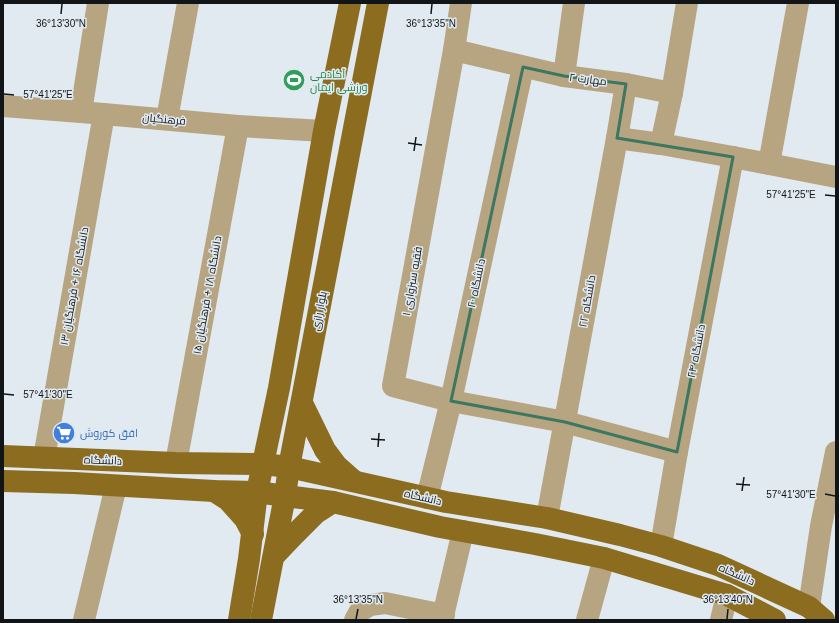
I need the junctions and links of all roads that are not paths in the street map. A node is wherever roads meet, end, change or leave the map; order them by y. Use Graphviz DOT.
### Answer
graph roads {
  1 [pos="98,3"];
  2 [pos="188,3"];
  3 [pos="350,3"];
  4 [pos="378,3"];
  5 [pos="461,3"];
  6 [pos="574,3"];
  7 [pos="687,3"];
  8 [pos="798,3"];
  9 [pos="454,50"];
  10 [pos="523,67"];
  11 [pos="564,76"];
  12 [pos="626,84"];
  13 [pos="672,93"];
  14 [pos="3,106"];
  15 [pos="81,112"];
  16 [pos="104,114"];
  17 [pos="167,119"];
  18 [pos="238,126"];
  19 [pos="324,131"];
  20 [pos="617,138"];
  21 [pos="661,144"];
  22 [pos="733,157"];
  23 [pos="769,164"];
  24 [pos="836,177"];
  25 [pos="279,388"];
  26 [pos="303,397"];
  27 [pos="451,401"];
  28 [pos="565,422"];
  29 [pos="677,452"];
  30 [pos="836,452"];
  31 [pos="3,456"];
  32 [pos="44,458"];
  33 [pos="78,459"];
  34 [pos="176,463"];
  35 [pos="263,464"];
  36 [pos="289,467"];
  37 [pos="3,481"];
  38 [pos="354,482"];
  39 [pos="74,483"];
  40 [pos="116,486"];
  41 [pos="214,491"];
  42 [pos="257,492"];
  43 [pos="285,496"];
  44 [pos="436,500"];
  45 [pos="333,502"];
  46 [pos="547,518"];
  47 [pos="440,527"];
  48 [pos="829,530"];
  49 [pos="463,531"];
  50 [pos="252,534"];
  51 [pos="661,546"];
  52 [pos="604,558"];
  53 [pos="250,559"];
  54 [pos="273,559"];
  55 [pos="727,595"];
  56 [pos="816,614"];
  57 [pos="443,617"];
  58 [pos="84,620"];
  59 [pos="238,620"];
  60 [pos="261,620"];
  61 [pos="355,620"];
  62 [pos="587,620"];
  63 [pos="721,620"];
  64 [pos="774,620"];
  1 -- 15 [label="street"];
  2 -- 17 [label="street"];
  3 -- 19 [label="main road"];
  4 -- 26 [label="main road, بلوار رازی"];
  5 -- 9 [label="street, فقیه سبزواری ۱"];
  6 -- 11 [label="street"];
  7 -- 13 [label="street"];
  8 -- 23 [label="street"];
  9 -- 10 [label="street, مهارت ۲"];
  9 -- 27 [label="street, فقیه سبزواری ۱"];
  10 -- 11 [label="street, مهارت ۲"];
  10 -- 27 [label="street, دانشگاه ۲۰"];
  11 -- 12 [label="street, مهارت ۲"];
  12 -- 13 [label="street, مهارت ۲"];
  12 -- 20 [label="street, دانشگاه ۲۲"];
  13 -- 21 [label="street"];
  14 -- 15 [label="street, فرهنگیان"];
  15 -- 16 [label="street, فرهنگیان"];
  16 -- 17 [label="street, فرهنگیان"];
  16 -- 32 [label="street, دانشگاه ۱۶ + فرهنگیان ۱۳"];
  17 -- 18 [label="street, فرهنگیان"];
  18 -- 19 [label="street, فرهنگیان"];
  18 -- 34 [label="street, دانشگاه ۱۸ + فرهنگیان ۱۵"];
  19 -- 25 [label="main road"];
  20 -- 21 [label="street"];
  20 -- 28 [label="street, دانشگاه ۲۲"];
  21 -- 22 [label="street"];
  22 -- 23 [label="street"];
  22 -- 29 [label="street, دانشگاه ۲۴"];
  23 -- 24 [label="street"];
  25 -- 26 [label="main road"];
  25 -- 35 [label="main road"];
  26 -- 36 [label="main road, بلوار رازی"];
  26 -- 38 [label="main road"];
  27 -- 28 [label="street, فقیه سبزواری ۱"];
  27 -- 44 [label="street, دانشگاه ۲۰"];
  28 -- 29 [label="street, فقیه سبزواری ۱"];
  28 -- 46 [label="street, دانشگاه ۲۲"];
  29 -- 51 [label="street, دانشگاه ۲۴"];
  30 -- 48 [label="street"];
  31 -- 32 [label="main road, دانشگاه"];
  32 -- 33 [label="main road, دانشگاه"];
  33 -- 34 [label="main road, دانشگاه"];
  33 -- 39 [label="main road"];
  34 -- 35 [label="main road, دانشگاه"];
  35 -- 36 [label="main road, دانشگاه"];
  35 -- 42 [label="main road"];
  36 -- 38 [label="main road, دانشگاه"];
  36 -- 43 [label="main road, بلوار رازی"];
  37 -- 39 [label="main road"];
  38 -- 44 [label="main road, دانشگاه"];
  39 -- 40 [label="main road"];
  40 -- 41 [label="main road"];
  40 -- 58 [label="street"];
  41 -- 42 [label="main road"];
  41 -- 50 [label="main road"];
  42 -- 43 [label="main road"];
  42 -- 50 [label="main road"];
  43 -- 45 [label="main road"];
  43 -- 54 [label="main road, بلوار رازی"];
  44 -- 46 [label="main road, دانشگاه"];
  44 -- 47 [label="main road"];
  45 -- 47 [label="main road"];
  45 -- 54 [label="main road"];
  46 -- 51 [label="main road, دانشگاه"];
  47 -- 49 [label="main road"];
  48 -- 56 [label="street"];
  49 -- 52 [label="main road"];
  49 -- 57 [label="street"];
  50 -- 53 [label="main road"];
  51 -- 56 [label="main road, دانشگاه"];
  52 -- 55 [label="main road"];
  52 -- 62 [label="street"];
  53 -- 54 [label="main road"];
  53 -- 59 [label="main road"];
  54 -- 60 [label="main road, بلوار رازی"];
  55 -- 63 [label="street"];
  55 -- 64 [label="main road"];
  57 -- 61 [label="street"];
}
